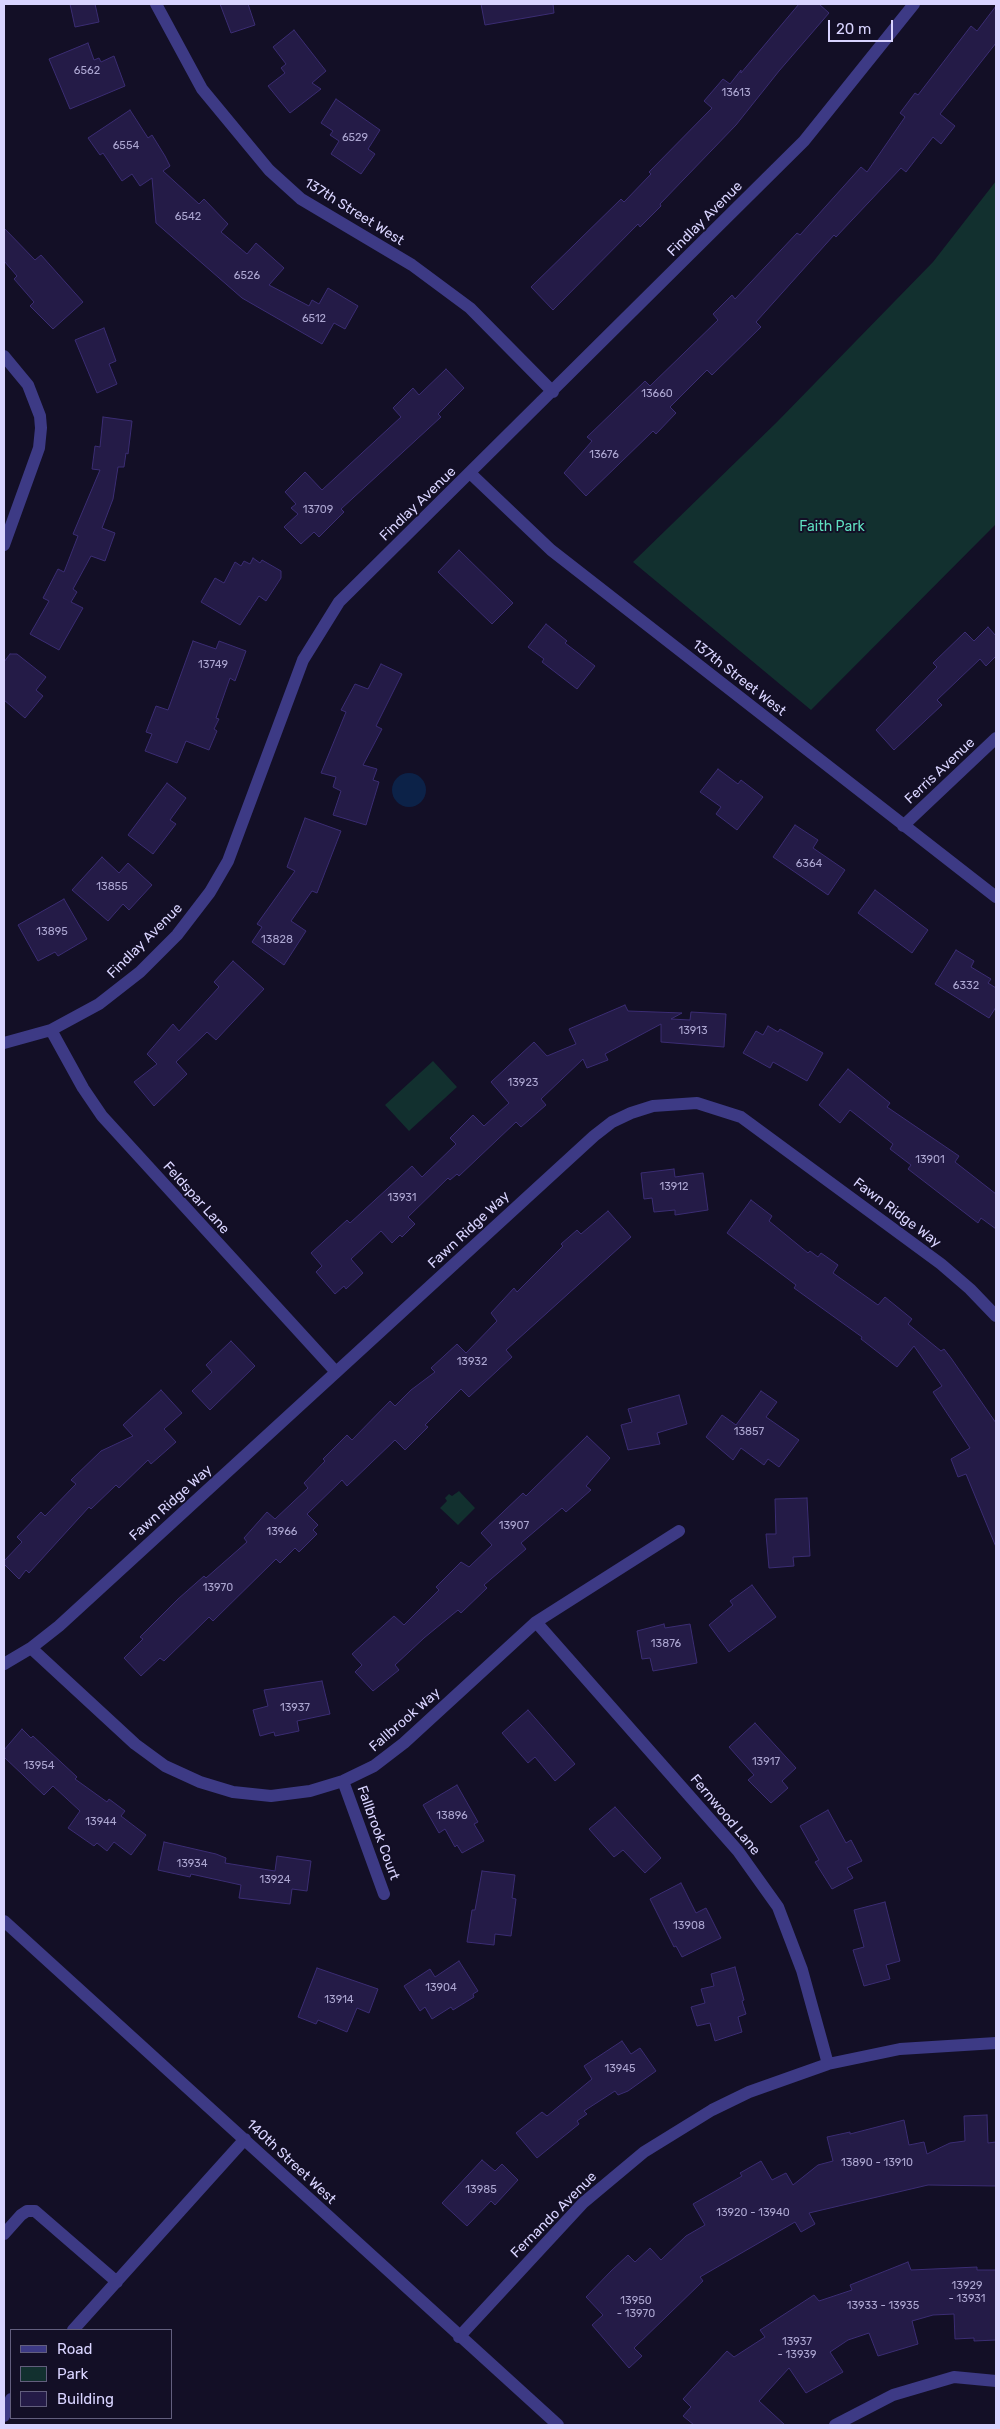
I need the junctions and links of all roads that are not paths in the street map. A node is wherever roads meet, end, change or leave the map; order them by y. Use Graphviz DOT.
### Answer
graph roads {
  1 [pos="156,4"];
  2 [pos="914,4"];
  3 [pos="4,356"];
  4 [pos="553,392"];
  5 [pos="470,473"];
  6 [pos="4,545"];
  7 [pos="996,738"];
  8 [pos="903,826"];
  9 [pos="996,897"];
  10 [pos="51,1030"];
  11 [pos="4,1043"];
  12 [pos="996,1316"];
  13 [pos="336,1372"];
  14 [pos="679,1531"];
  15 [pos="536,1622"];
  16 [pos="31,1648"];
  17 [pos="4,1664"];
  18 [pos="343,1781"];
  19 [pos="384,1894"];
  20 [pos="4,1921"];
  21 [pos="996,2043"];
  22 [pos="828,2064"];
  23 [pos="245,2139"];
  24 [pos="4,2234"];
  25 [pos="117,2282"];
  26 [pos="74,2329"];
  27 [pos="459,2337"];
  28 [pos="996,2382"];
  29 [pos="10,2402"];
  30 [pos="4,2416"];
  31 [pos="558,2425"];
  32 [pos="835,2425"];
  1 -- 4 [label="street, 137th Street West"];
  2 -- 4 [label="street, Findlay Avenue"];
  3 -- 6 [label="street"];
  4 -- 5 [label="street, Findlay Avenue"];
  5 -- 8 [label="street, 137th Street West"];
  5 -- 10 [label="street, Findlay Avenue"];
  7 -- 8 [label="street, Ferris Avenue"];
  8 -- 9 [label="street, 137th Street West"];
  10 -- 11 [label="street, Findlay Avenue"];
  10 -- 13 [label="street, Feldspar Lane"];
  12 -- 13 [label="street, Fawn Ridge Way"];
  13 -- 16 [label="street, Fawn Ridge Way"];
  14 -- 15 [label="street, Fallbrook Way"];
  15 -- 18 [label="street, Fallbrook Way"];
  15 -- 22 [label="street, Fernwood Lane"];
  16 -- 17 [label="street, Fawn Ridge Way"];
  16 -- 18 [label="street, Fallbrook Way"];
  18 -- 19 [label="street, Fallbrook Court"];
  20 -- 23 [label="street, 140th Street West"];
  21 -- 22 [label="street, Fernando Avenue"];
  22 -- 27 [label="street, Fernando Avenue"];
  23 -- 25 [label="street"];
  23 -- 27 [label="street, 140th Street West"];
  24 -- 25 [label="street"];
  25 -- 26 [label="street"];
  27 -- 31 [label="street, 140th Street West"];
  28 -- 32 [label="street"];
  29 -- 30 [label="street"];
}
